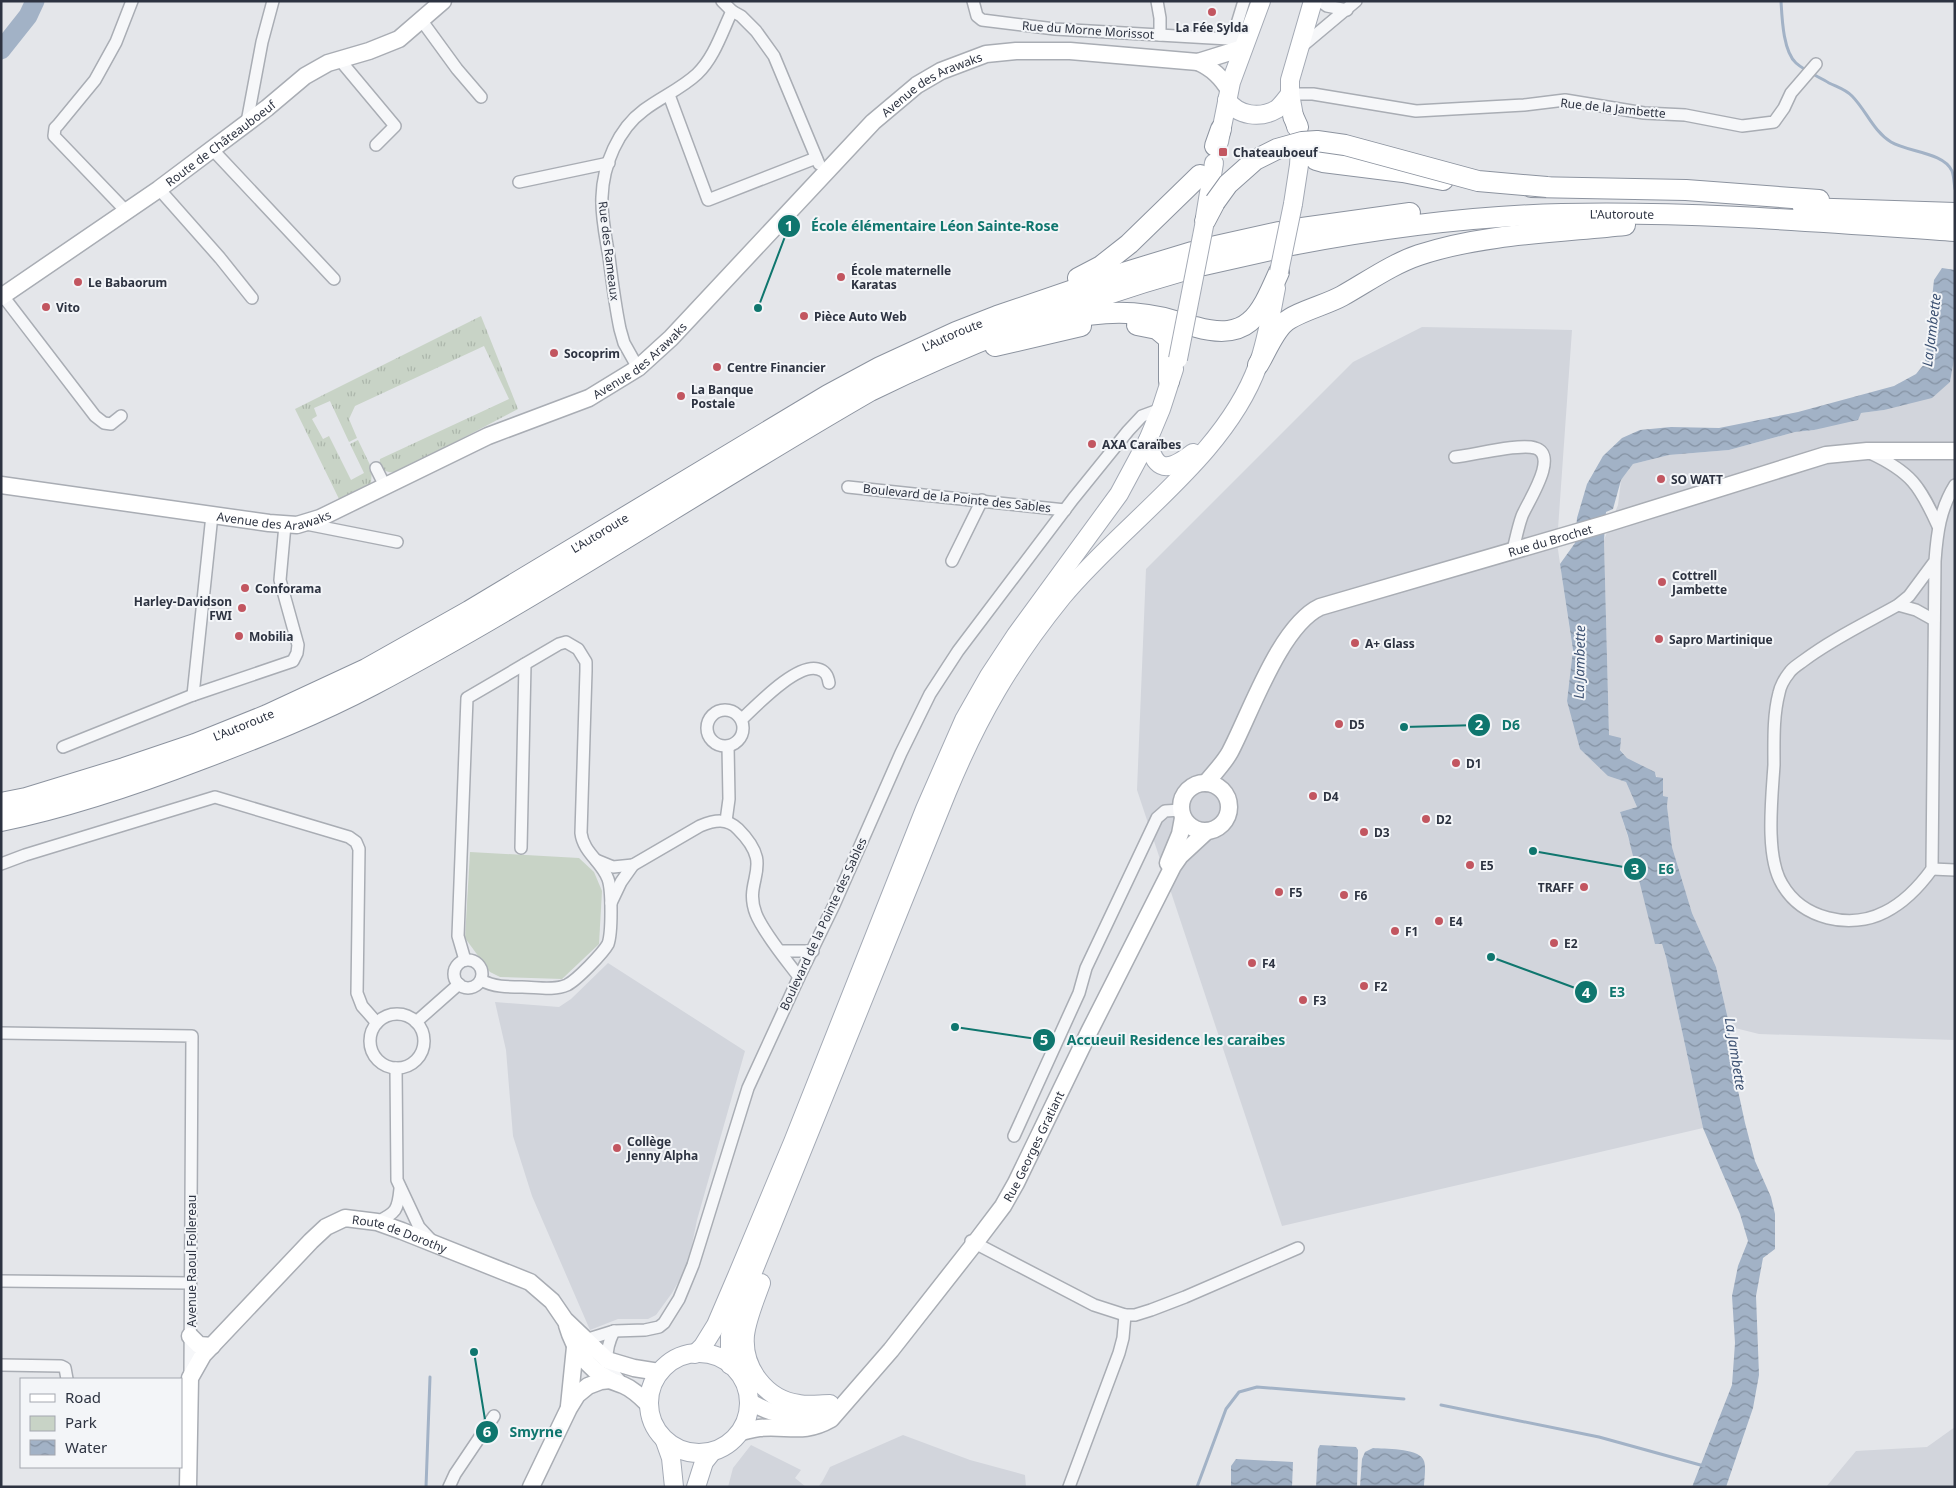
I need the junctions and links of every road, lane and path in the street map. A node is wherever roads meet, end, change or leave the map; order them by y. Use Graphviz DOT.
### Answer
graph roads {
  1 [pos="132,1"];
  2 [pos="273,1"];
  3 [pos="443,1"];
  4 [pos="722,1"];
  5 [pos="973,1"];
  6 [pos="1158,1"];
  7 [pos="1244,1"];
  8 [pos="1261,1"];
  9 [pos="1313,1"];
  10 [pos="1320,1"];
  11 [pos="1356,1"];
  12 [pos="1347,10"];
  13 [pos="732,11"];
  14 [pos="422,22"];
  15 [pos="1072,30"];
  16 [pos="1160,35"];
  17 [pos="1241,43"];
  18 [pos="1298,50"];
  19 [pos="1070,51"];
  20 [pos="339,60"];
  21 [pos="1198,62"];
  22 [pos="1816,64"];
  23 [pos="1290,94"];
  24 [pos="669,95"];
  25 [pos="1228,95"];
  26 [pos="481,97"];
  27 [pos="247,122"];
  28 [pos="1296,123"];
  29 [pos="376,145"];
  30 [pos="1304,148"];
  31 [pos="212,149"];
  32 [pos="1214,151"];
  33 [pos="816,158"];
  34 [pos="609,163"];
  35 [pos="824,175"];
  36 [pos="519,182"];
  37 [pos="1547,187"];
  38 [pos="159,188"];
  39 [pos="126,211"];
  40 [pos="1916,211"];
  41 [pos="1955,213"];
  42 [pos="1754,218"];
  43 [pos="1205,224"];
  44 [pos="1955,231"];
  45 [pos="1285,239"];
  46 [pos="1198,259"];
  47 [pos="1279,272"];
  48 [pos="334,279"];
  49 [pos="2,297"];
  50 [pos="252,298"];
  51 [pos="997,316"];
  52 [pos="1175,321"];
  53 [pos="1196,327"];
  54 [pos="988,348"];
  55 [pos="1174,358"];
  56 [pos="1258,365"];
  57 [pos="638,368"];
  58 [pos="1169,381"];
  59 [pos="870,391"];
  60 [pos="1161,409"];
  61 [pos="121,416"];
  62 [pos="1222,429"];
  63 [pos="1148,440"];
  64 [pos="1867,451"];
  65 [pos="1955,451"];
  66 [pos="1455,458"];
  67 [pos="376,468"];
  68 [pos="1,485"];
  69 [pos="1955,485"];
  70 [pos="385,486"];
  71 [pos="848,487"];
  72 [pos="982,500"];
  73 [pos="1065,510"];
  74 [pos="212,515"];
  75 [pos="304,524"];
  76 [pos="285,525"];
  77 [pos="1938,526"];
  78 [pos="398,542"];
  79 [pos="1513,550"];
  80 [pos="952,561"];
  81 [pos="1935,561"];
  82 [pos="1898,605"];
  83 [pos="1934,620"];
  84 [pos="525,664"];
  85 [pos="829,683"];
  86 [pos="193,695"];
  87 [pos="742,719"];
  88 [pos="728,746"];
  89 [pos="63,747"];
  90 [pos="1229,754"];
  91 [pos="1206,783"];
  92 [pos="1226,794"];
  93 [pos="1,803"];
  94 [pos="1182,814"];
  95 [pos="1,821"];
  96 [pos="726,821"];
  97 [pos="1207,831"];
  98 [pos="521,848"];
  99 [pos="596,860"];
  100 [pos="1,864"];
  101 [pos="633,865"];
  102 [pos="1171,865"];
  103 [pos="1932,869"];
  104 [pos="1955,870"];
  105 [pos="611,903"];
  106 [pos="780,951"];
  107 [pos="813,951"];
  108 [pos="466,960"];
  109 [pos="799,977"];
  110 [pos="481,980"];
  111 [pos="459,984"];
  112 [pos="416,1022"];
  113 [pos="377,1023"];
  114 [pos="1,1033"];
  115 [pos="396,1068"];
  116 [pos="1014,1136"];
  117 [pos="802,1152"];
  118 [pos="400,1189"];
  119 [pos="377,1222"];
  120 [pos="973,1242"];
  121 [pos="435,1244"];
  122 [pos="1298,1248"];
  123 [pos="1,1281"];
  124 [pos="190,1283"];
  125 [pos="1125,1315"];
  126 [pos="614,1331"];
  127 [pos="190,1336"];
  128 [pos="580,1343"];
  129 [pos="212,1346"];
  130 [pos="695,1354"];
  131 [pos="607,1360"];
  132 [pos="730,1364"];
  133 [pos="1,1366"];
  134 [pos="659,1372"];
  135 [pos="67,1378"];
  136 [pos="190,1378"];
  137 [pos="617,1383"];
  138 [pos="840,1400"];
  139 [pos="749,1401"];
  140 [pos="648,1404"];
  141 [pos="569,1408"];
  142 [pos="494,1416"];
  143 [pos="740,1432"];
  144 [pos="665,1441"];
  145 [pos="712,1452"];
  146 [pos="185,1464"];
  147 [pos="188,1487"];
  148 [pos="449,1487"];
  149 [pos="531,1487"];
  150 [pos="674,1487"];
  151 [pos="696,1487"];
  152 [pos="1069,1487"];
  1 -- 39 [label="street"];
  2 -- 27 [label="street"];
  3 -- 14 [label="main road, Route de Châteauboeuf"];
  4 -- 13 [label="street"];
  5 -- 15 [label="street, Rue du Morne Morissot"];
  6 -- 16 [label="street"];
  7 -- 17 [label="street"];
  8 -- 17 [label="main road"];
  9 -- 18 [label="main road"];
  10 -- 12 [label="street"];
  11 -- 12 [label="street"];
  12 -- 18 [label="street"];
  13 -- 24 [label="street, Rue des Rameaux"];
  13 -- 33 [label="street"];
  14 -- 20 [label="main road, Route de Châteauboeuf"];
  14 -- 26 [label="street"];
  15 -- 16 [label="street, Rue du Morne Morissot"];
  15 -- 19 [label="street"];
  16 -- 17 [label="street, Rue du Morne Morissot"];
  17 -- 21 [label="main road, Avenue des Arawaks"];
  17 -- 25 [label="main road"];
  18 -- 23 [label="main road"];
  19 -- 21 [label="main road, Avenue des Arawaks"];
  19 -- 35 [label="main road, Avenue des Arawaks"];
  20 -- 27 [label="main road, Route de Châteauboeuf"];
  20 -- 29 [label="street"];
  21 -- 25 [label="main road, Avenue des Arawaks"];
  22 -- 23 [label="street, Rue de la Jambette"];
  23 -- 25 [label="main road"];
  23 -- 28 [label="main road"];
  24 -- 33 [label="street"];
  24 -- 34 [label="street, Rue des Rameaux"];
  25 -- 32 [label="main road"];
  27 -- 31 [label="main road, Route de Châteauboeuf"];
  30 -- 37 [label="highway, bridge"];
  30 -- 47 [label="main road, bridge"];
  31 -- 38 [label="main road, Route de Châteauboeuf"];
  31 -- 48 [label="street"];
  32 -- 43 [label="main road"];
  32 -- 51 [label="highway"];
  33 -- 35 [label="street"];
  34 -- 36 [label="street"];
  34 -- 57 [label="street, Rue des Rameaux"];
  35 -- 57 [label="main road, Avenue des Arawaks"];
  37 -- 40 [label="highway"];
  37 -- 43 [label="highway, bridge"];
  38 -- 39 [label="main road, Route de Châteauboeuf"];
  38 -- 50 [label="street"];
  39 -- 49 [label="main road, Route de Châteauboeuf"];
  40 -- 41 [label="highway, L'Autoroute"];
  40 -- 45 [label="highway, L'Autoroute"];
  42 -- 44 [label="highway, L'Autoroute"];
  42 -- 45 [label="highway, L'Autoroute"];
  42 -- 56 [label="highway"];
  43 -- 55 [label="main road, bridge"];
  45 -- 46 [label="highway, L'Autoroute"];
  46 -- 51 [label="highway, L'Autoroute"];
  46 -- 59 [label="highway, L'Autoroute"];
  47 -- 53 [label="highway"];
  47 -- 56 [label="main road"];
  49 -- 61 [label="street"];
  51 -- 93 [label="highway, L'Autoroute"];
  52 -- 54 [label="highway"];
  54 -- 55 [label="highway"];
  54 -- 59 [label="highway"];
  55 -- 58 [label="highway"];
  56 -- 62 [label="main road"];
  57 -- 70 [label="main road, Avenue des Arawaks"];
  58 -- 60 [label="main road"];
  59 -- 95 [label="highway, L'Autoroute"];
  60 -- 63 [label="main road"];
  60 -- 73 [label="street, Boulevard de la Pointe des Sables"];
  62 -- 63 [label="main road"];
  62 -- 117 [label="main road"];
  63 -- 130 [label="main road"];
  64 -- 65 [label="main road, Rue du Brochet"];
  64 -- 77 [label="street"];
  64 -- 79 [label="main road, Rue du Brochet"];
  66 -- 79 [label="street"];
  67 -- 70 [label="street"];
  68 -- 74 [label="main road, Avenue des Arawaks"];
  69 -- 77 [label="street"];
  70 -- 75 [label="main road, Avenue des Arawaks"];
  71 -- 72 [label="street, Boulevard de la Pointe des Sables"];
  72 -- 73 [label="street, Boulevard de la Pointe des Sables"];
  72 -- 80 [label="street"];
  73 -- 107 [label="street, Boulevard de la Pointe des Sables"];
  74 -- 76 [label="main road, Avenue des Arawaks"];
  74 -- 86 [label="street"];
  75 -- 76 [label="main road, Avenue des Arawaks"];
  75 -- 78 [label="street"];
  76 -- 86 [label="street"];
  77 -- 81 [label="street"];
  79 -- 90 [label="main road, Rue du Brochet"];
  81 -- 82 [label="street"];
  81 -- 83 [label="street"];
  82 -- 83 [label="street"];
  82 -- 103 [label="street"];
  83 -- 103 [label="street"];
  84 -- 98 [label="street"];
  84 -- 99 [label="street"];
  84 -- 108 [label="street"];
  85 -- 87 [label="street"];
  86 -- 89 [label="street"];
  87 -- 88 [label="street"];
  87 -- 88 [label="street"];
  88 -- 96 [label="street"];
  90 -- 91 [label="main road, Rue du Brochet"];
  90 -- 92 [label="main road, Rue du Brochet"];
  91 -- 92 [label="main road"];
  91 -- 94 [label="main road"];
  92 -- 97 [label="main road"];
  94 -- 97 [label="main road"];
  94 -- 102 [label="main road"];
  94 -- 116 [label="street"];
  96 -- 101 [label="street"];
  96 -- 106 [label="street"];
  97 -- 102 [label="main road"];
  99 -- 101 [label="street"];
  99 -- 105 [label="street"];
  100 -- 113 [label="street"];
  101 -- 105 [label="street"];
  102 -- 120 [label="main road, Rue Georges Gratiant"];
  103 -- 104 [label="street"];
  105 -- 110 [label="street"];
  106 -- 107 [label="street"];
  106 -- 109 [label="street"];
  107 -- 109 [label="street, Boulevard de la Pointe des Sables"];
  108 -- 110 [label="street"];
  108 -- 111 [label="street"];
  109 -- 126 [label="street, Boulevard de la Pointe des Sables"];
  110 -- 111 [label="street"];
  111 -- 112 [label="street"];
  112 -- 113 [label="street"];
  112 -- 115 [label="street"];
  113 -- 115 [label="street"];
  114 -- 124 [label="street, Avenue Raoul Follereau"];
  115 -- 118 [label="street"];
  117 -- 132 [label="main road"];
  117 -- 138 [label="main road"];
  118 -- 119 [label="street"];
  118 -- 121 [label="street"];
  119 -- 121 [label="main road, Route de Dorothy"];
  119 -- 129 [label="main road, Route de Dorothy"];
  120 -- 125 [label="street"];
  120 -- 138 [label="main road, Rue Georges Gratiant"];
  121 -- 128 [label="main road, Route de Dorothy"];
  122 -- 125 [label="street"];
  123 -- 124 [label="street"];
  124 -- 127 [label="street, Avenue Raoul Follereau"];
  125 -- 152 [label="street"];
  126 -- 128 [label="street, Boulevard de la Pointe des Sables"];
  126 -- 131 [label="street"];
  127 -- 129 [label="main road"];
  127 -- 136 [label="street, Avenue Raoul Follereau"];
  128 -- 131 [label="main road"];
  128 -- 137 [label="main road"];
  128 -- 141 [label="main road"];
  129 -- 136 [label="main road, Route de Dorothy"];
  130 -- 132 [label="main road"];
  130 -- 134 [label="main road"];
  131 -- 134 [label="main road"];
  131 -- 137 [label="street"];
  132 -- 139 [label="main road"];
  133 -- 135 [label="street"];
  134 -- 140 [label="main road"];
  136 -- 146 [label="main road, Avenue Raoul Follereau"];
  137 -- 140 [label="main road"];
  137 -- 141 [label="main road"];
  138 -- 139 [label="main road"];
  138 -- 143 [label="main road"];
  139 -- 143 [label="main road"];
  140 -- 144 [label="main road"];
  141 -- 149 [label="main road"];
  142 -- 148 [label="street"];
  143 -- 145 [label="main road"];
  144 -- 145 [label="main road"];
  144 -- 150 [label="main road"];
  145 -- 151 [label="main road"];
  146 -- 147 [label="main road, Avenue Raoul Follereau"];
}
